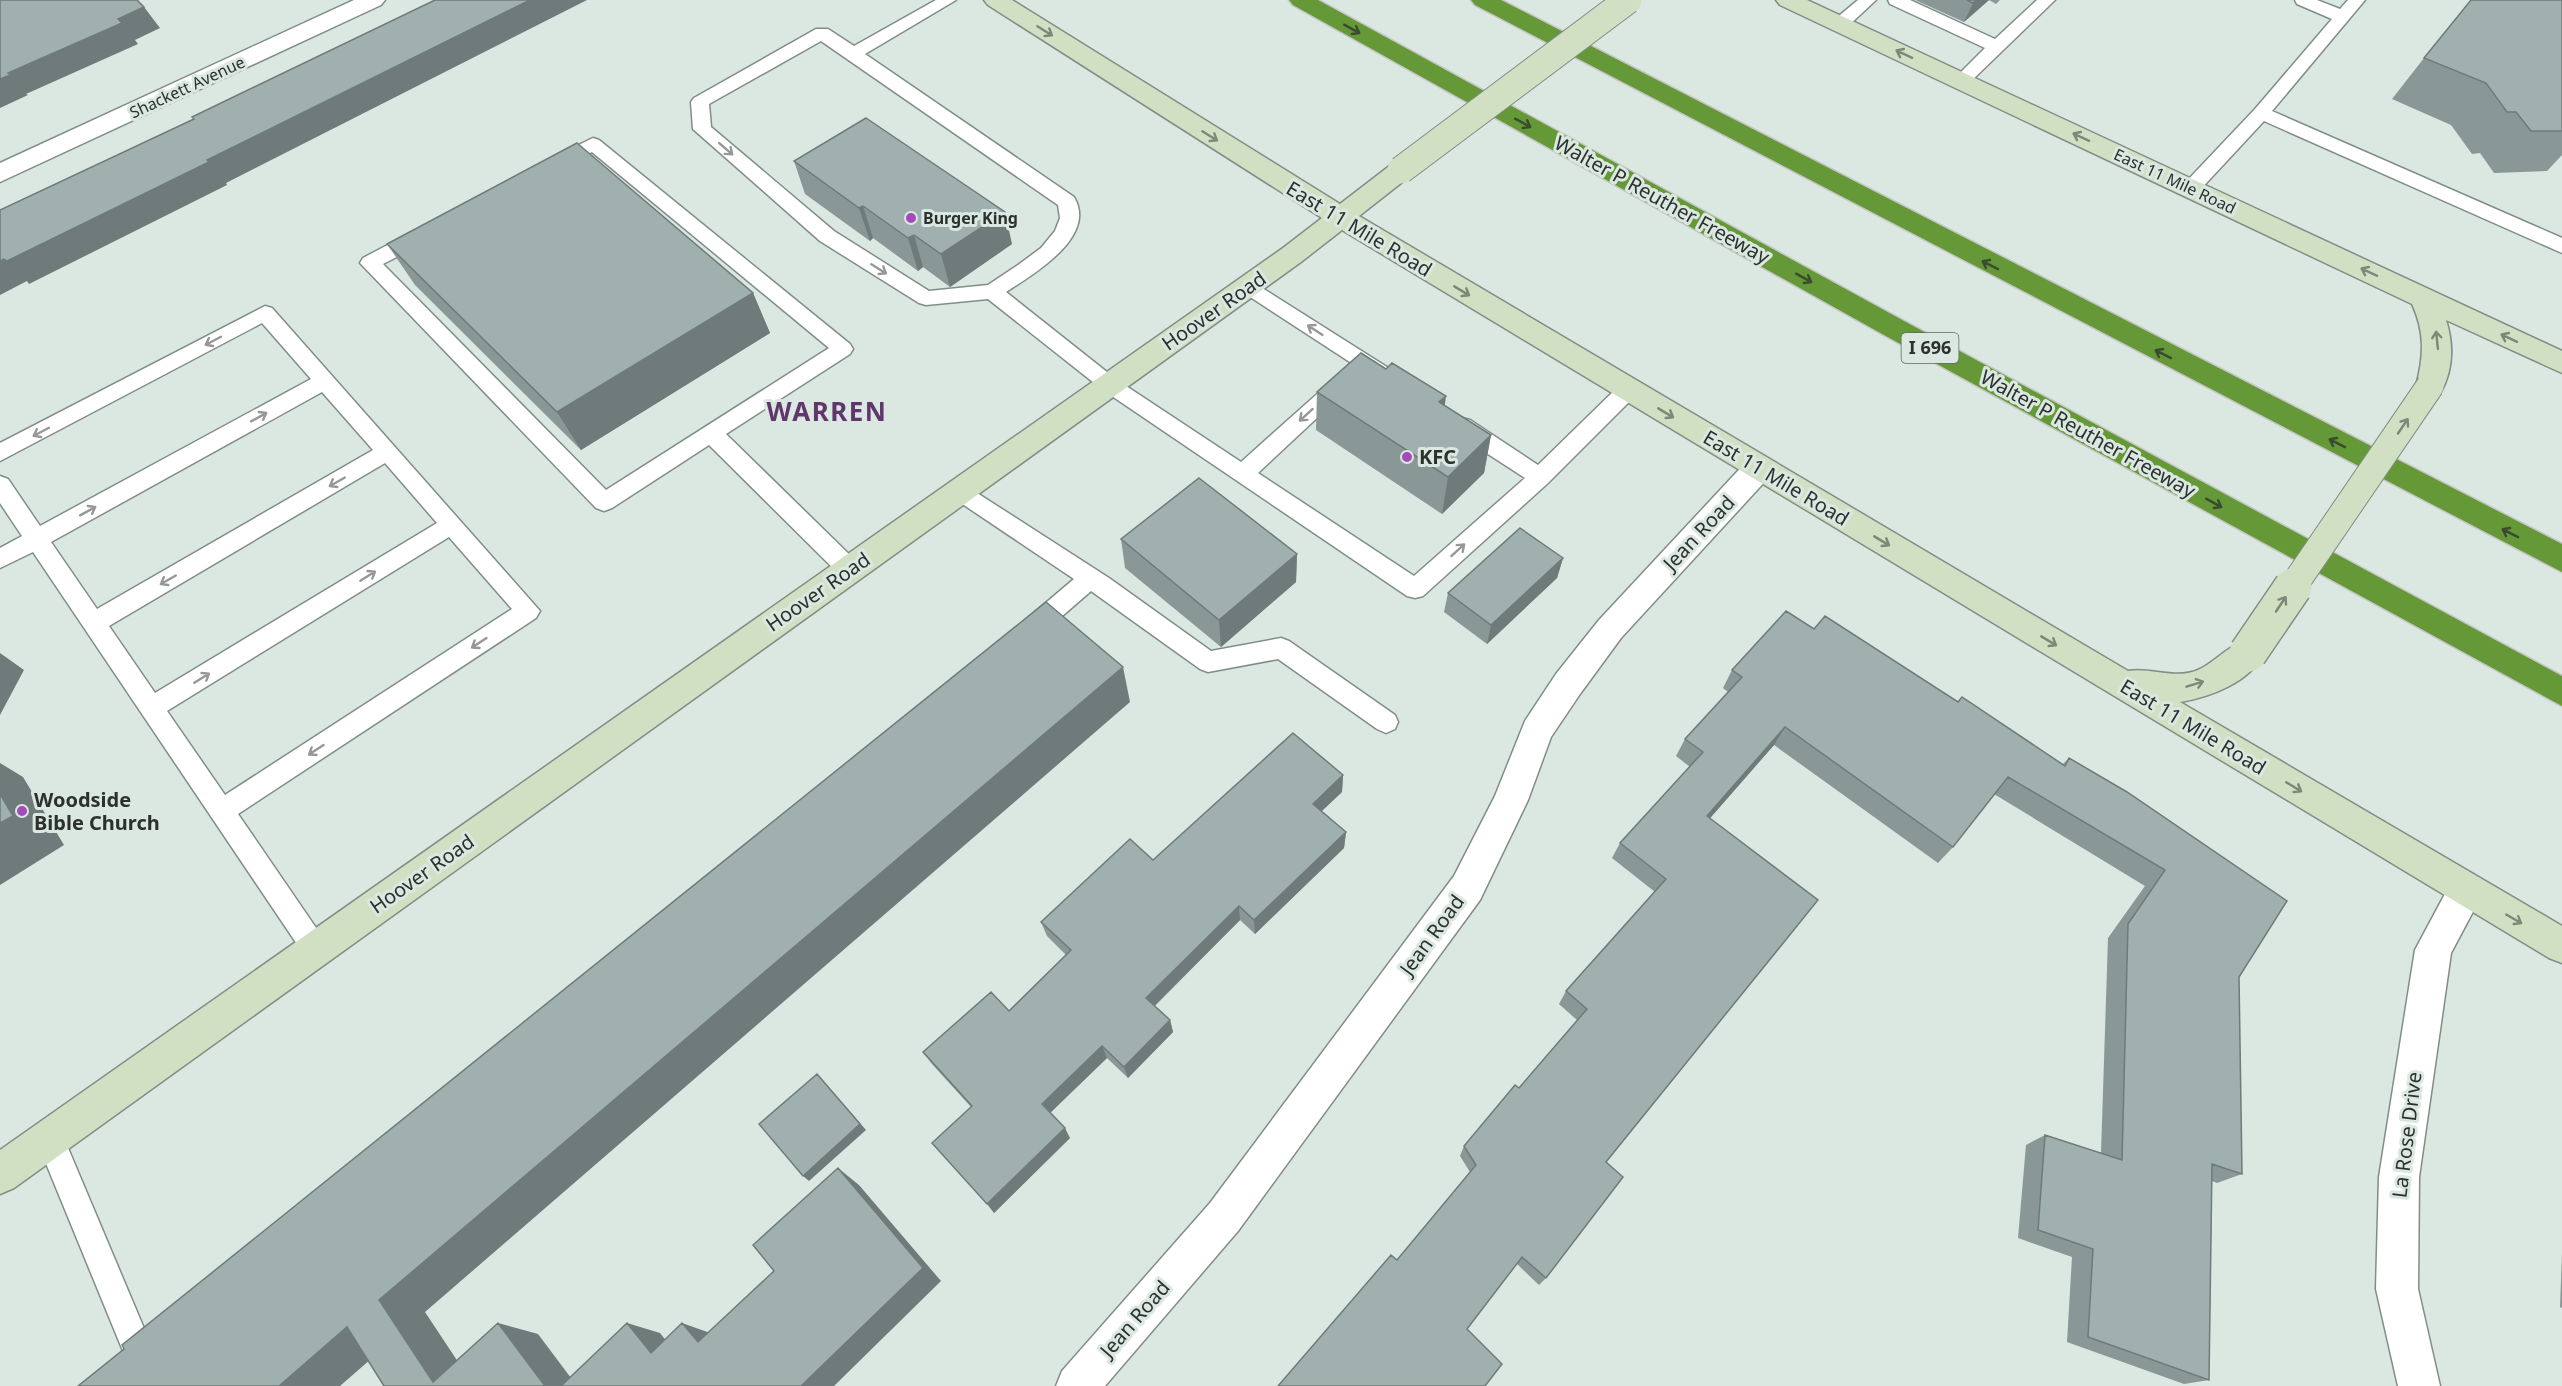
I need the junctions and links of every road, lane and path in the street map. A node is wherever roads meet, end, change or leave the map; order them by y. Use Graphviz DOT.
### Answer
graph roads {
  1 [pos="373,0"];
  2 [pos="948,0"];
  3 [pos="996,0"];
  4 [pos="1301,0"];
  5 [pos="1483,0"];
  6 [pos="1628,0"];
  7 [pos="1788,0"];
  8 [pos="1868,0"];
  9 [pos="1896,0"];
  10 [pos="2047,0"];
  11 [pos="2302,0"];
  12 [pos="2357,0"];
  13 [pos="2343,17"];
  14 [pos="1840,24"];
  15 [pos="1997,47"];
  16 [pos="854,54"];
  17 [pos="1961,81"];
  18 [pos="2261,113"];
  19 [pos="542,171"];
  20 [pos="0,173"];
  21 [pos="2191,188"];
  22 [pos="1340,217"];
  23 [pos="441,225"];
  24 [pos="2559,240"];
  25 [pos="1248,286"];
  26 [pos="992,292"];
  27 [pos="2422,297"];
  28 [pos="1365,362"];
  29 [pos="2562,363"];
  30 [pos="324,381"];
  31 [pos="1110,385"];
  32 [pos="1404,387"];
  33 [pos="1628,390"];
  34 [pos="1443,413"];
  35 [pos="711,433"];
  36 [pos="387,452"];
  37 [pos="0,453"];
  38 [pos="1759,468"];
  39 [pos="1244,472"];
  40 [pos="1540,477"];
  41 [pos="0,485"];
  42 [pos="960,491"];
  43 [pos="452,525"];
  44 [pos="36,539"];
  45 [pos="0,559"];
  46 [pos="2562,559"];
  47 [pos="850,570"];
  48 [pos="1090,578"];
  49 [pos="93,623"];
  50 [pos="1007,649"];
  51 [pos="2117,682"];
  52 [pos="2562,692"];
  53 [pos="152,708"];
  54 [pos="1386,722"];
  55 [pos="222,811"];
  56 [pos="2466,891"];
  57 [pos="2562,946"];
  58 [pos="315,950"];
  59 [pos="50,1139"];
  60 [pos="0,1174"];
  61 [pos="136,1344"];
  62 [pos="1077,1386"];
  63 [pos="2419,1386"];
  1 -- 20 [label="street, Shackett Avenue"];
  2 -- 16 [label="lane"];
  3 -- 22 [label="main road, East 11 Mile Road, one-way"];
  4 -- 52 [label="highway, Walter P Reuther Freeway / I 696, one-way"];
  46 -- 5 [label="highway, one-way"];
  6 -- 22 [label="main road, Hoover Road, bridge"];
  7 -- 14 [label="main road, East 11 Mile Road"];
  8 -- 14 [label="lane"];
  9 -- 15 [label="lane"];
  10 -- 15 [label="lane"];
  11 -- 13 [label="lane"];
  12 -- 13 [label="lane"];
  13 -- 18 [label="lane"];
  17 -- 14 [label="main road, East 11 Mile Road, one-way"];
  15 -- 17 [label="lane"];
  16 -- 26 [label="lane"];
  16 -- 26 [label="lane, one-way"];
  21 -- 17 [label="main road, East 11 Mile Road, one-way"];
  18 -- 21 [label="lane"];
  18 -- 24 [label="lane"];
  19 -- 35 [label="lane"];
  27 -- 21 [label="main road, East 11 Mile Road, one-way"];
  22 -- 25 [label="main road, Hoover Road"];
  22 -- 33 [label="main road, East 11 Mile Road, one-way"];
  23 -- 35 [label="lane"];
  28 -- 25 [label="lane, one-way"];
  25 -- 31 [label="main road, Hoover Road"];
  26 -- 31 [label="lane"];
  29 -- 27 [label="main road, East 11 Mile Road, one-way"];
  51 -- 27 [label="main road, one-way, bridge"];
  28 -- 32 [label="lane"];
  28 -- 39 [label="lane, one-way"];
  30 -- 36 [label="lane"];
  30 -- 37 [label="lane, one-way"];
  44 -- 30 [label="lane, one-way"];
  31 -- 39 [label="lane"];
  31 -- 42 [label="main road, Hoover Road"];
  33 -- 38 [label="main road, East 11 Mile Road, one-way"];
  33 -- 40 [label="lane"];
  34 -- 40 [label="lane"];
  35 -- 47 [label="lane"];
  36 -- 43 [label="lane"];
  36 -- 49 [label="lane, one-way"];
  38 -- 51 [label="main road, East 11 Mile Road, one-way"];
  38 -- 62 [label="street, Jean Road"];
  39 -- 40 [label="lane, one-way"];
  41 -- 44 [label="lane"];
  42 -- 47 [label="main road, Hoover Road"];
  42 -- 48 [label="lane"];
  53 -- 43 [label="lane, one-way"];
  43 -- 55 [label="lane, one-way"];
  44 -- 45 [label="lane"];
  44 -- 49 [label="lane"];
  47 -- 58 [label="main road, Hoover Road"];
  48 -- 50 [label="lane"];
  48 -- 54 [label="lane"];
  49 -- 53 [label="lane"];
  51 -- 56 [label="main road, East 11 Mile Road, one-way"];
  53 -- 55 [label="lane"];
  55 -- 58 [label="lane"];
  56 -- 57 [label="main road, East 11 Mile Road, one-way"];
  56 -- 63 [label="street, La Rose Drive"];
  58 -- 59 [label="main road, Hoover Road"];
  59 -- 60 [label="main road, Hoover Road"];
  59 -- 61 [label="lane"];
}
